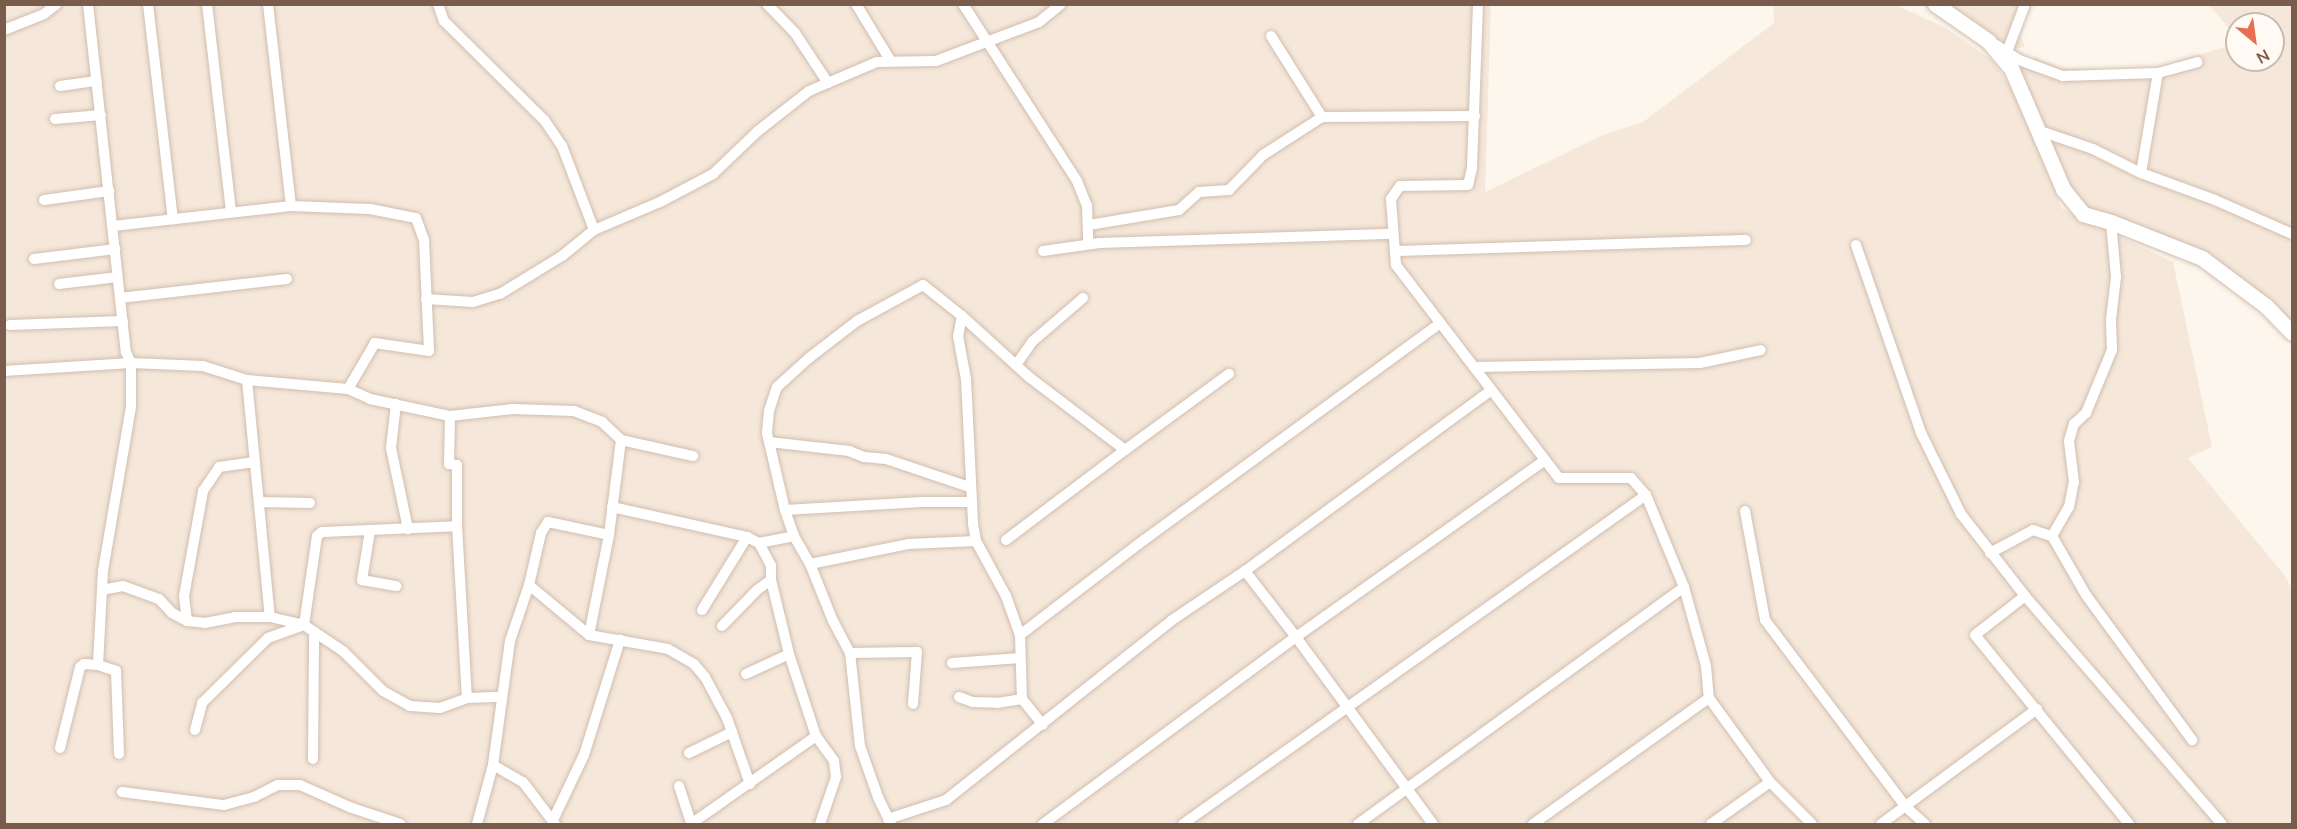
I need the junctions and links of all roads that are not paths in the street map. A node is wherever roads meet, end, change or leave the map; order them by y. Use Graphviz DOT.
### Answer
graph roads {
  1 [pos="57,4"];
  2 [pos="88,4"];
  3 [pos="148,4"];
  4 [pos="207,4"];
  5 [pos="268,4"];
  6 [pos="438,4"];
  7 [pos="767,4"];
  8 [pos="856,4"];
  9 [pos="963,4"];
  10 [pos="1061,4"];
  11 [pos="1478,4"];
  12 [pos="1935,4"];
  13 [pos="2025,4"];
  14 [pos="4,30"];
  15 [pos="1271,36"];
  16 [pos="1988,41"];
  17 [pos="986,43"];
  18 [pos="2007,52"];
  19 [pos="890,60"];
  20 [pos="2198,62"];
  21 [pos="2158,72"];
  22 [pos="97,81"];
  23 [pos="828,83"];
  24 [pos="60,86"];
  25 [pos="101,115"];
  26 [pos="1475,116"];
  27 [pos="1322,117"];
  28 [pos="55,119"];
  29 [pos="2040,131"];
  30 [pos="2141,173"];
  31 [pos="109,191"];
  32 [pos="44,200"];
  33 [pos="291,206"];
  34 [pos="231,212"];
  35 [pos="173,220"];
  36 [pos="2111,222"];
  37 [pos="1089,225"];
  38 [pos="113,226"];
  39 [pos="594,230"];
  40 [pos="1393,234"];
  41 [pos="2292,234"];
  42 [pos="1746,240"];
  43 [pos="1088,244"];
  44 [pos="1856,245"];
  45 [pos="115,249"];
  46 [pos="1043,251"];
  47 [pos="1395,251"];
  48 [pos="34,259"];
  49 [pos="118,277"];
  50 [pos="287,279"];
  51 [pos="59,284"];
  52 [pos="120,298"];
  53 [pos="426,298"];
  54 [pos="1083,298"];
  55 [pos="962,316"];
  56 [pos="123,321"];
  57 [pos="1440,323"];
  58 [pos="10,325"];
  59 [pos="2292,333"];
  60 [pos="1761,350"];
  61 [pos="131,363"];
  62 [pos="1016,365"];
  63 [pos="1474,367"];
  64 [pos="4,371"];
  65 [pos="1229,374"];
  66 [pos="247,380"];
  67 [pos="348,390"];
  68 [pos="1491,390"];
  69 [pos="396,404"];
  70 [pos="450,416"];
  71 [pos="621,440"];
  72 [pos="769,442"];
  73 [pos="1125,450"];
  74 [pos="693,456"];
  75 [pos="1545,460"];
  76 [pos="255,462"];
  77 [pos="969,487"];
  78 [pos="1646,495"];
  79 [pos="259,502"];
  80 [pos="971,502"];
  81 [pos="310,503"];
  82 [pos="612,507"];
  83 [pos="785,510"];
  84 [pos="1745,511"];
  85 [pos="457,526"];
  86 [pos="408,530"];
  87 [pos="370,531"];
  88 [pos="609,535"];
  89 [pos="794,536"];
  90 [pos="2052,536"];
  91 [pos="747,537"];
  92 [pos="1006,540"];
  93 [pos="976,541"];
  94 [pos="759,543"];
  95 [pos="1990,553"];
  96 [pos="810,564"];
  97 [pos="1245,571"];
  98 [pos="771,580"];
  99 [pos="529,585"];
  100 [pos="396,586"];
  101 [pos="1684,587"];
  102 [pos="102,590"];
  103 [pos="2025,596"];
  104 [pos="702,610"];
  105 [pos="270,617"];
  106 [pos="187,621"];
  107 [pos="304,625"];
  108 [pos="722,626"];
  109 [pos="314,632"];
  110 [pos="589,635"];
  111 [pos="1020,635"];
  112 [pos="1296,637"];
  113 [pos="620,640"];
  114 [pos="850,653"];
  115 [pos="789,654"];
  116 [pos="1020,658"];
  117 [pos="952,663"];
  118 [pos="98,664"];
  119 [pos="746,674"];
  120 [pos="500,697"];
  121 [pos="959,697"];
  122 [pos="467,698"];
  123 [pos="1709,698"];
  124 [pos="1022,699"];
  125 [pos="912,704"];
  126 [pos="1346,707"];
  127 [pos="2037,709"];
  128 [pos="1043,725"];
  129 [pos="195,730"];
  130 [pos="732,732"];
  131 [pos="816,736"];
  132 [pos="2192,740"];
  133 [pos="60,748"];
  134 [pos="689,753"];
  135 [pos="119,754"];
  136 [pos="313,759"];
  137 [pos="493,765"];
  138 [pos="1770,782"];
  139 [pos="750,784"];
  140 [pos="679,786"];
  141 [pos="1406,788"];
  142 [pos="122,792"];
  143 [pos="1906,807"];
  144 [pos="554,822"];
  145 [pos="890,822"];
  146 [pos="691,824"];
  147 [pos="820,824"];
  148 [pos="399,825"];
  149 [pos="477,825"];
  150 [pos="1043,825"];
  151 [pos="1183,825"];
  152 [pos="1358,825"];
  153 [pos="1433,825"];
  154 [pos="1533,825"];
  155 [pos="1711,825"];
  156 [pos="1812,825"];
  157 [pos="1881,825"];
  158 [pos="1925,825"];
  159 [pos="2129,825"];
  160 [pos="2222,825"];
  1 -- 14 [label="street"];
  2 -- 22 [label="street"];
  3 -- 35 [label="street"];
  4 -- 34 [label="street"];
  5 -- 33 [label="street"];
  6 -- 39 [label="street"];
  7 -- 23 [label="street"];
  8 -- 19 [label="street"];
  9 -- 17 [label="street"];
  10 -- 17 [label="street"];
  11 -- 26 [label="street"];
  12 -- 16 [label="main road"];
  13 -- 18 [label="street"];
  15 -- 27 [label="street"];
  16 -- 18 [label="street"];
  16 -- 29 [label="main road"];
  17 -- 19 [label="street"];
  17 -- 37 [label="street"];
  18 -- 21 [label="street"];
  19 -- 23 [label="street"];
  20 -- 21 [label="street"];
  21 -- 30 [label="street"];
  22 -- 24 [label="street"];
  22 -- 25 [label="street"];
  23 -- 39 [label="street"];
  25 -- 28 [label="street"];
  25 -- 31 [label="street"];
  26 -- 27 [label="street"];
  26 -- 40 [label="street"];
  27 -- 37 [label="street"];
  29 -- 30 [label="street"];
  29 -- 36 [label="main road"];
  30 -- 41 [label="street"];
  31 -- 32 [label="street"];
  31 -- 38 [label="street"];
  33 -- 34 [label="street"];
  33 -- 53 [label="street"];
  34 -- 35 [label="street"];
  35 -- 38 [label="street"];
  36 -- 59 [label="main road"];
  36 -- 90 [label="street"];
  37 -- 43 [label="street"];
  38 -- 45 [label="street"];
  39 -- 53 [label="street"];
  40 -- 43 [label="street"];
  40 -- 47 [label="street"];
  42 -- 47 [label="street"];
  43 -- 46 [label="street"];
  44 -- 95 [label="street"];
  45 -- 48 [label="street"];
  45 -- 49 [label="street"];
  47 -- 57 [label="street"];
  49 -- 51 [label="street"];
  49 -- 52 [label="street"];
  50 -- 52 [label="street"];
  52 -- 56 [label="street"];
  53 -- 67 [label="street"];
  54 -- 62 [label="street"];
  55 -- 62 [label="street"];
  55 -- 72 [label="street"];
  55 -- 77 [label="street"];
  56 -- 58 [label="street"];
  56 -- 61 [label="street"];
  57 -- 63 [label="street"];
  57 -- 111 [label="street"];
  60 -- 63 [label="street"];
  61 -- 64 [label="street"];
  61 -- 66 [label="street"];
  61 -- 102 [label="street"];
  62 -- 73 [label="street"];
  63 -- 68 [label="street"];
  65 -- 73 [label="street"];
  66 -- 67 [label="street"];
  66 -- 76 [label="street"];
  67 -- 69 [label="street"];
  68 -- 75 [label="street"];
  68 -- 97 [label="street"];
  69 -- 70 [label="street"];
  69 -- 86 [label="street"];
  70 -- 71 [label="street"];
  70 -- 85 [label="street"];
  71 -- 74 [label="street"];
  71 -- 82 [label="street"];
  72 -- 77 [label="street"];
  72 -- 83 [label="street"];
  73 -- 92 [label="street"];
  75 -- 78 [label="street"];
  75 -- 112 [label="street"];
  76 -- 79 [label="street"];
  76 -- 106 [label="street"];
  77 -- 80 [label="street"];
  78 -- 101 [label="street"];
  78 -- 126 [label="street"];
  79 -- 81 [label="street"];
  79 -- 105 [label="street"];
  80 -- 83 [label="street"];
  80 -- 93 [label="street"];
  82 -- 88 [label="street"];
  82 -- 91 [label="street"];
  83 -- 89 [label="street"];
  84 -- 143 [label="street"];
  85 -- 86 [label="street"];
  85 -- 122 [label="street"];
  86 -- 87 [label="street"];
  87 -- 100 [label="street"];
  87 -- 107 [label="street"];
  88 -- 99 [label="street"];
  88 -- 110 [label="street"];
  89 -- 94 [label="street"];
  89 -- 96 [label="street"];
  90 -- 95 [label="street"];
  90 -- 132 [label="street"];
  91 -- 94 [label="street"];
  91 -- 104 [label="street"];
  93 -- 96 [label="street"];
  93 -- 111 [label="street"];
  94 -- 98 [label="street"];
  95 -- 103 [label="street"];
  96 -- 114 [label="street"];
  97 -- 112 [label="street"];
  97 -- 128 [label="street"];
  98 -- 108 [label="street"];
  98 -- 115 [label="street"];
  99 -- 110 [label="street"];
  99 -- 120 [label="street"];
  101 -- 123 [label="street"];
  101 -- 141 [label="street"];
  102 -- 106 [label="street"];
  102 -- 118 [label="street"];
  103 -- 127 [label="street"];
  103 -- 160 [label="street"];
  105 -- 106 [label="street"];
  105 -- 107 [label="street"];
  107 -- 109 [label="street"];
  107 -- 129 [label="street"];
  109 -- 122 [label="street"];
  109 -- 136 [label="street"];
  110 -- 113 [label="street"];
  111 -- 116 [label="street"];
  112 -- 126 [label="street"];
  112 -- 150 [label="street"];
  113 -- 130 [label="street"];
  113 -- 144 [label="street"];
  114 -- 125 [label="street"];
  114 -- 145 [label="street"];
  115 -- 119 [label="street"];
  115 -- 131 [label="street"];
  116 -- 117 [label="street"];
  116 -- 124 [label="street"];
  118 -- 133 [label="street"];
  118 -- 135 [label="street"];
  120 -- 122 [label="street"];
  120 -- 137 [label="street"];
  121 -- 124 [label="street"];
  123 -- 138 [label="street"];
  123 -- 154 [label="street"];
  124 -- 128 [label="street"];
  126 -- 141 [label="street"];
  126 -- 151 [label="street"];
  127 -- 143 [label="street"];
  127 -- 159 [label="street"];
  128 -- 145 [label="street"];
  130 -- 134 [label="street"];
  130 -- 139 [label="street"];
  131 -- 139 [label="street"];
  131 -- 147 [label="street"];
  137 -- 144 [label="street"];
  137 -- 149 [label="street"];
  138 -- 155 [label="street"];
  138 -- 156 [label="street"];
  139 -- 146 [label="street"];
  140 -- 146 [label="street"];
  141 -- 152 [label="street"];
  141 -- 153 [label="street"];
  142 -- 148 [label="street"];
  143 -- 157 [label="street"];
  143 -- 158 [label="street"];
}
